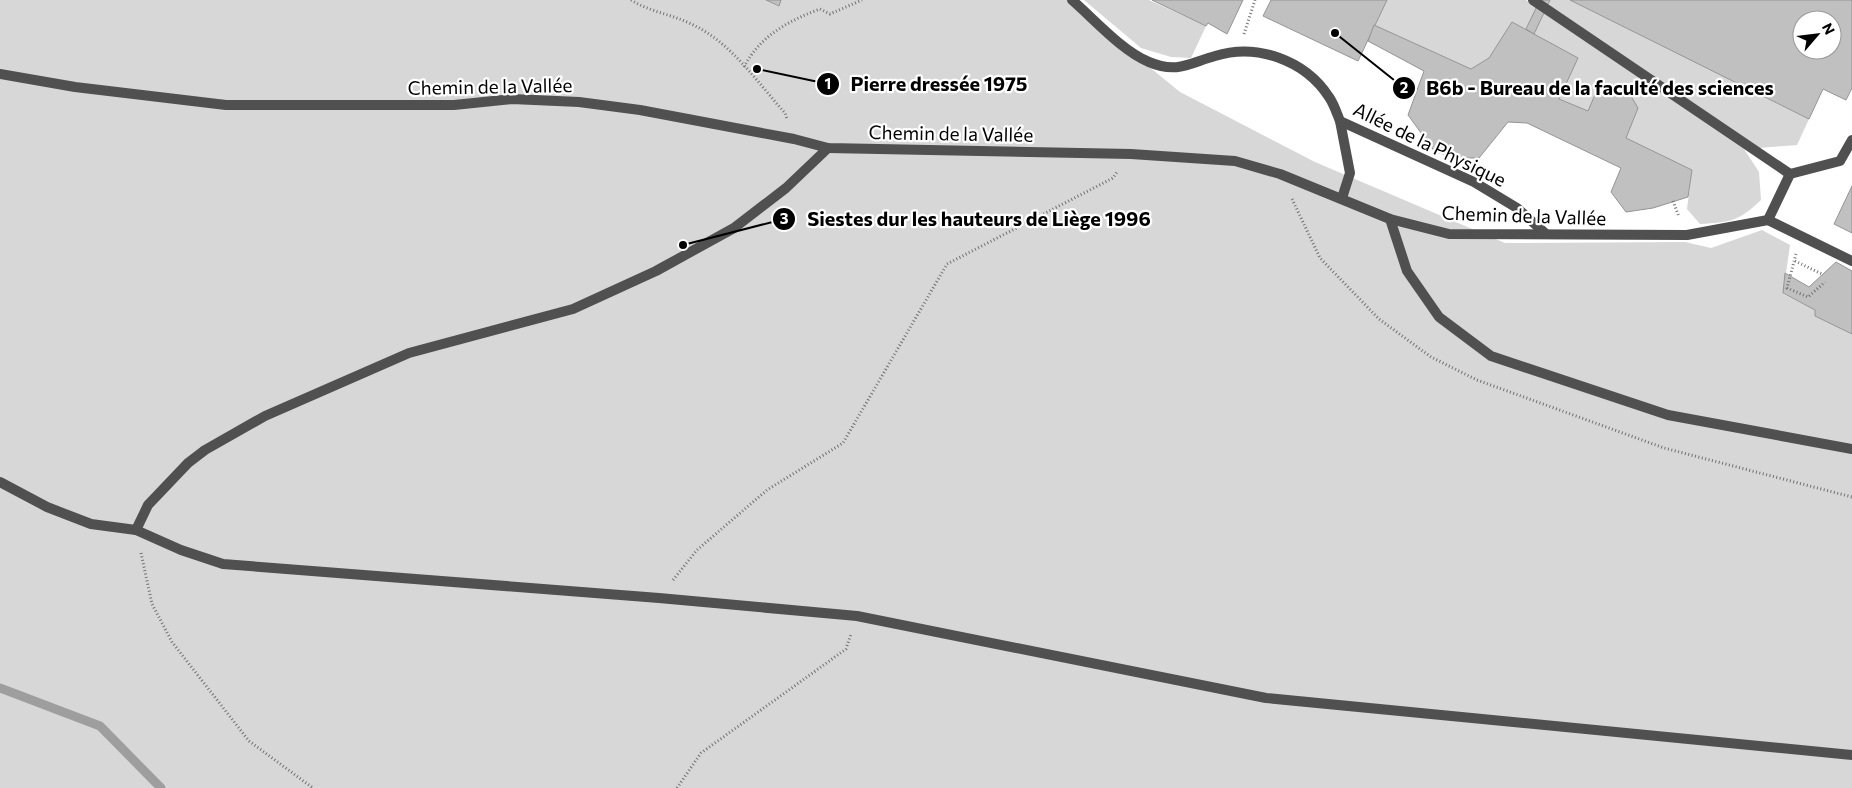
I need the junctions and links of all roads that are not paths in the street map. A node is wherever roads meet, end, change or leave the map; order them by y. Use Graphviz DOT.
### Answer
graph roads {
  1 [pos="1072,0"];
  2 [pos="1533,0"];
  3 [pos="0,74"];
  4 [pos="1340,122"];
  5 [pos="1852,140"];
  6 [pos="828,148"];
  7 [pos="1790,174"];
  8 [pos="1342,198"];
  9 [pos="1390,219"];
  10 [pos="1768,220"];
  11 [pos="1546,234"];
  12 [pos="1852,261"];
  13 [pos="1852,449"];
  14 [pos="0,482"];
  15 [pos="136,530"];
  16 [pos="1852,755"];
  1 -- 4 [label="street, Allée de la Physique"];
  2 -- 7 [label="street"];
  3 -- 6 [label="street, Chemin de la Vallée"];
  4 -- 8 [label="street"];
  4 -- 11 [label="street, Allée de la Physique"];
  5 -- 7 [label="street"];
  6 -- 8 [label="street, Chemin de la Vallée"];
  6 -- 15 [label="street"];
  7 -- 10 [label="street"];
  8 -- 9 [label="street, Chemin de la Vallée"];
  9 -- 11 [label="street, Chemin de la Vallée"];
  9 -- 13 [label="street"];
  10 -- 11 [label="street, Chemin de la Vallée"];
  10 -- 12 [label="street"];
  14 -- 15 [label="street"];
  15 -- 16 [label="street"];
}
